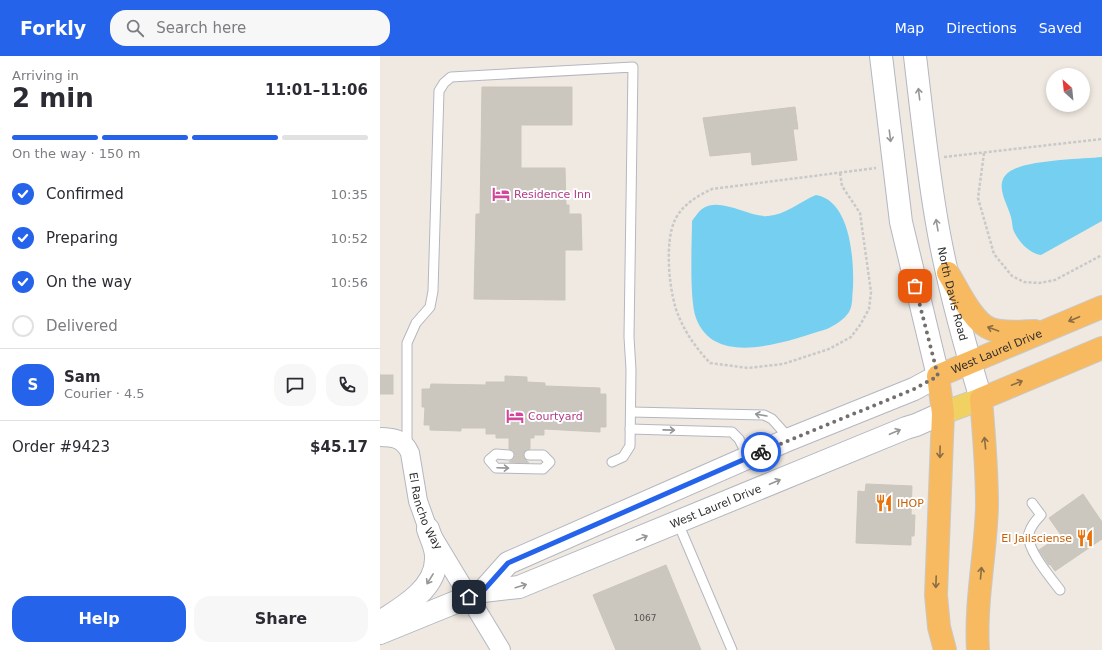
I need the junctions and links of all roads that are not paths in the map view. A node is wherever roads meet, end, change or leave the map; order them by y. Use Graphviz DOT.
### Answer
graph roads {
  1 [pos="881,56"];
  2 [pos="915,56"];
  3 [pos="948,273"];
  4 [pos="1102,307"];
  5 [pos="1046,331"];
  6 [pos="1102,348"];
  7 [pos="970,363"];
  8 [pos="938,376"];
  9 [pos="982,399"];
  10 [pos="631,412"];
  11 [pos="943,413"];
  12 [pos="630,429"];
  13 [pos="380,437"];
  14 [pos="790,439"];
  15 [pos="407,446"];
  16 [pos="509,455"];
  17 [pos="530,455"];
  18 [pos="748,457"];
  19 [pos="612,462"];
  20 [pos="1032,503"];
  21 [pos="678,523"];
  22 [pos="428,529"];
  23 [pos="1060,590"];
  24 [pos="476,594"];
  25 [pos="380,622"];
  26 [pos="380,634"];
  27 [pos="943,649"];
  28 [pos="501,650"];
  29 [pos="732,650"];
  30 [pos="978,650"];
  1 -- 8 [label="street, one-way"];
  3 -- 2 [label="street, North Davis Road, one-way"];
  5 -- 3 [label="highway, one-way"];
  3 -- 7 [label="street, North Davis Road"];
  4 -- 5 [label="highway, West Laurel Drive, one-way"];
  5 -- 7 [label="highway, West Laurel Drive"];
  9 -- 6 [label="highway, West Laurel Drive, one-way"];
  7 -- 8 [label="highway, West Laurel Drive"];
  7 -- 9 [label="street, North Davis Road"];
  8 -- 11 [label="highway"];
  8 -- 14 [label="street, West Laurel Drive"];
  9 -- 11 [label="main road, West Laurel Drive"];
  30 -- 9 [label="highway, North Davis Road, one-way"];
  10 -- 12 [label="lane"];
  14 -- 10 [label="lane, one-way"];
  10 -- 15 [label="lane"];
  21 -- 11 [label="street, West Laurel Drive, one-way"];
  11 -- 27 [label="highway, one-way"];
  12 -- 18 [label="lane, one-way"];
  12 -- 19 [label="lane"];
  13 -- 15 [label="street"];
  14 -- 18 [label="street, West Laurel Drive"];
  15 -- 22 [label="street, El Rancho Way"];
  16 -- 17 [label="lane, one-way"];
  18 -- 24 [label="street, West Laurel Drive"];
  20 -- 23 [label="lane"];
  24 -- 21 [label="street, West Laurel Drive, one-way"];
  21 -- 29 [label="lane"];
  22 -- 24 [label="street, El Rancho Way"];
  22 -- 25 [label="street, one-way"];
  24 -- 26 [label="street"];
  24 -- 28 [label="street, El Rancho Way"];
}
